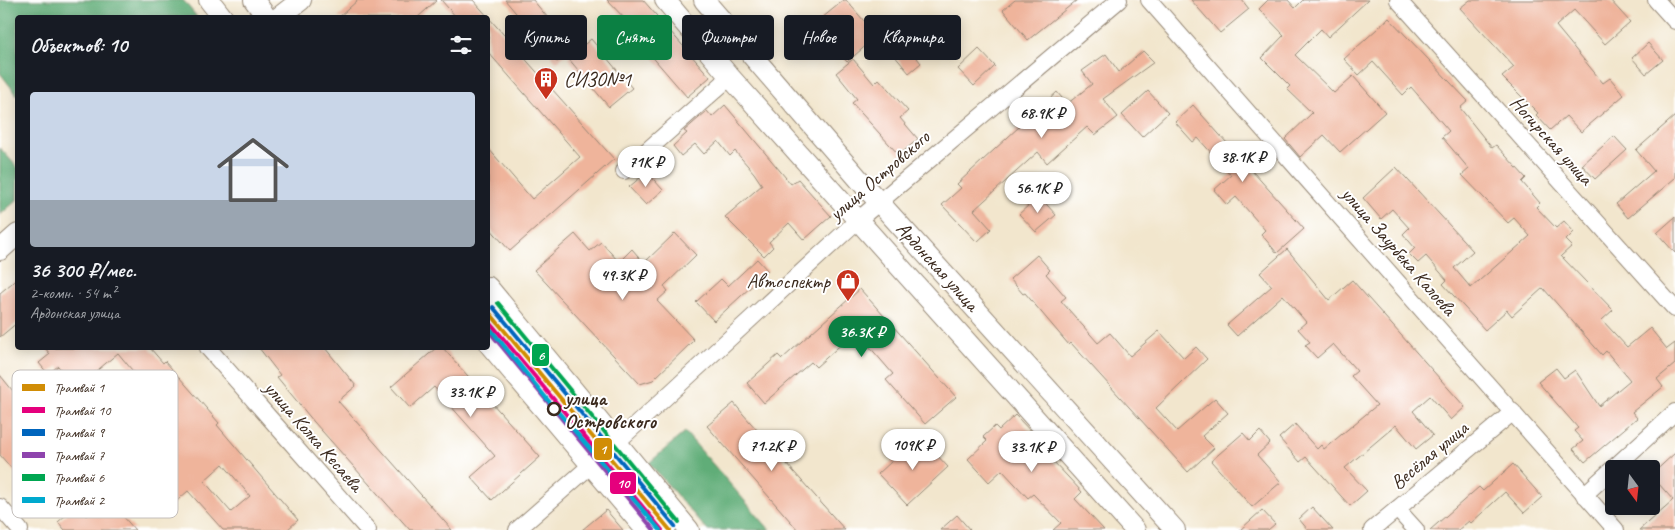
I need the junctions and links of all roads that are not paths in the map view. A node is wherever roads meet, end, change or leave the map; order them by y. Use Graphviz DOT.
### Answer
graph roads {
  1 [pos="209,0"];
  2 [pos="254,0"];
  3 [pos="301,0"];
  4 [pos="665,0"];
  5 [pos="704,0"];
  6 [pos="1119,0"];
  7 [pos="1149,0"];
  8 [pos="1398,0"];
  9 [pos="1656,0"];
  10 [pos="221,15"];
  11 [pos="265,15"];
  12 [pos="282,15"];
  13 [pos="1674,20"];
  14 [pos="730,77"];
  15 [pos="624,171"];
  16 [pos="879,202"];
  17 [pos="858,220"];
  18 [pos="15,237"];
  19 [pos="0,250"];
  20 [pos="490,289"];
  21 [pos="1675,308"];
  22 [pos="490,344"];
  23 [pos="210,350"];
  24 [pos="1513,412"];
  25 [pos="1675,412"];
  26 [pos="615,444"];
  27 [pos="589,465"];
  28 [pos="1584,495"];
  29 [pos="0,507"];
  30 [pos="1397,509"];
  31 [pos="20,530"];
  32 [pos="368,530"];
  33 [pos="517,530"];
  34 [pos="646,530"];
  35 [pos="688,530"];
  36 [pos="1135,530"];
  37 [pos="1175,530"];
  38 [pos="1372,530"];
  39 [pos="1416,530"];
  40 [pos="1616,530"];
  1 -- 10 [label="main road"];
  2 -- 11 [label="main road"];
  3 -- 12 [label="main road"];
  4 -- 14 [label="main road, Ардонская улица"];
  5 -- 16 [label="main road, Ардонская улица"];
  6 -- 16 [label="street, улица Островского"];
  7 -- 24 [label="street, улица Заурбека Калоева"];
  8 -- 21 [label="street, Ногирская улица"];
  9 -- 13 [label="street"];
  14 -- 15 [label="street"];
  14 -- 17 [label="main road, Ардонская улица"];
  16 -- 17 [label="street, улица Островского"];
  16 -- 37 [label="main road, Ардонская улица"];
  17 -- 26 [label="street, улица Островского"];
  17 -- 36 [label="main road, Ардонская улица"];
  18 -- 19 [label="main road"];
  20 -- 26 [label="main road"];
  22 -- 27 [label="main road"];
  23 -- 32 [label="street, улица Колка Кесаева"];
  24 -- 28 [label="street, улица Заурбека Калоева"];
  24 -- 30 [label="street, Весёлая улица"];
  25 -- 28 [label="street"];
  26 -- 27 [label="street, улица Островского"];
  26 -- 35 [label="main road"];
  27 -- 33 [label="street, улица Островского"];
  27 -- 34 [label="main road"];
  28 -- 40 [label="street, улица Заурбека Калоева"];
  29 -- 31 [label="street"];
  30 -- 38 [label="street, Весёлая улица"];
  30 -- 39 [label="street"];
}
